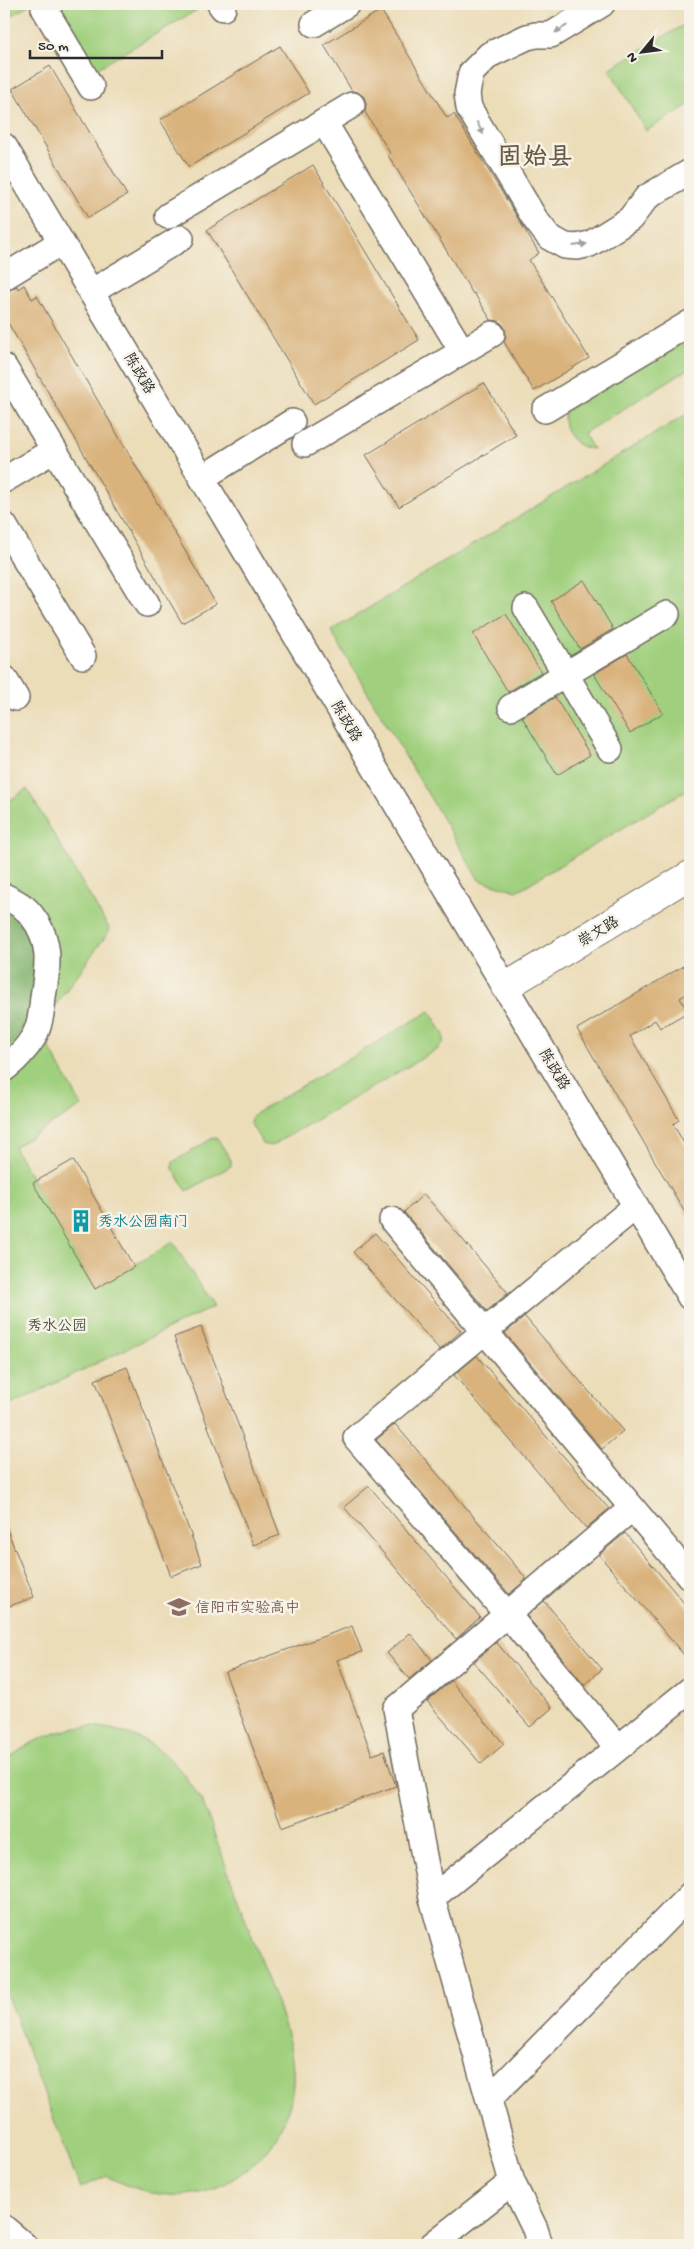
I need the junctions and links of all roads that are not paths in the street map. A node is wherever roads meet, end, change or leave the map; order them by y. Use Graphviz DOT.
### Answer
graph roads {
  1 [pos="50,4"];
  2 [pos="347,4"];
  3 [pos="602,4"];
  4 [pos="314,24"];
  5 [pos="91,87"];
  6 [pos="352,104"];
  7 [pos="324,122"];
  8 [pos="4,146"];
  9 [pos="690,172"];
  10 [pos="168,216"];
  11 [pos="181,238"];
  12 [pos="61,242"];
  13 [pos="4,278"];
  14 [pos="91,292"];
  15 [pos="690,322"];
  16 [pos="492,334"];
  17 [pos="462,350"];
  18 [pos="4,367"];
  19 [pos="545,410"];
  20 [pos="292,422"];
  21 [pos="305,444"];
  22 [pos="54,450"];
  23 [pos="202,478"];
  24 [pos="4,480"];
  25 [pos="4,524"];
  26 [pos="147,604"];
  27 [pos="526,608"];
  28 [pos="667,614"];
  29 [pos="84,656"];
  30 [pos="565,674"];
  31 [pos="511,707"];
  32 [pos="610,750"];
  33 [pos="690,875"];
  34 [pos="4,896"];
  35 [pos="505,987"];
  36 [pos="4,1069"];
  37 [pos="636,1206"];
  38 [pos="392,1220"];
  39 [pos="690,1297"];
  40 [pos="485,1332"];
  41 [pos="632,1508"];
  42 [pos="690,1578"];
  43 [pos="507,1614"];
  44 [pos="690,1690"];
  45 [pos="617,1747"];
  46 [pos="690,1895"];
  47 [pos="432,1898"];
  48 [pos="489,2099"];
  49 [pos="512,2182"];
  50 [pos="4,2228"];
  51 [pos="24,2245"];
  52 [pos="432,2245"];
  53 [pos="540,2245"];
  1 -- 5 [label="street"];
  2 -- 4 [label="street"];
  3 -- 9 [label="street, one-way"];
  6 -- 7 [label="street"];
  7 -- 10 [label="street"];
  7 -- 17 [label="street"];
  8 -- 12 [label="street, 陈政路"];
  11 -- 14 [label="street"];
  12 -- 13 [label="street"];
  12 -- 14 [label="street, 陈政路"];
  14 -- 23 [label="street, 陈政路"];
  15 -- 19 [label="street"];
  16 -- 17 [label="street"];
  17 -- 21 [label="street"];
  18 -- 22 [label="street"];
  20 -- 23 [label="street"];
  22 -- 24 [label="street"];
  22 -- 26 [label="street"];
  23 -- 35 [label="street, 陈政路"];
  25 -- 29 [label="street"];
  27 -- 30 [label="street"];
  28 -- 30 [label="street"];
  30 -- 31 [label="street"];
  30 -- 32 [label="street"];
  33 -- 35 [label="main road, 崇文路"];
  34 -- 36 [label="street"];
  35 -- 37 [label="street, 陈政路"];
  37 -- 39 [label="street, 陈政路"];
  37 -- 40 [label="street"];
  38 -- 40 [label="street"];
  40 -- 41 [label="street"];
  40 -- 43 [label="street"];
  41 -- 42 [label="street"];
  41 -- 43 [label="street"];
  43 -- 45 [label="street"];
  43 -- 47 [label="street"];
  44 -- 45 [label="street"];
  45 -- 47 [label="street"];
  46 -- 48 [label="street"];
  47 -- 48 [label="street"];
  48 -- 49 [label="street"];
  49 -- 52 [label="street"];
  49 -- 53 [label="street"];
  50 -- 51 [label="street"];
}
